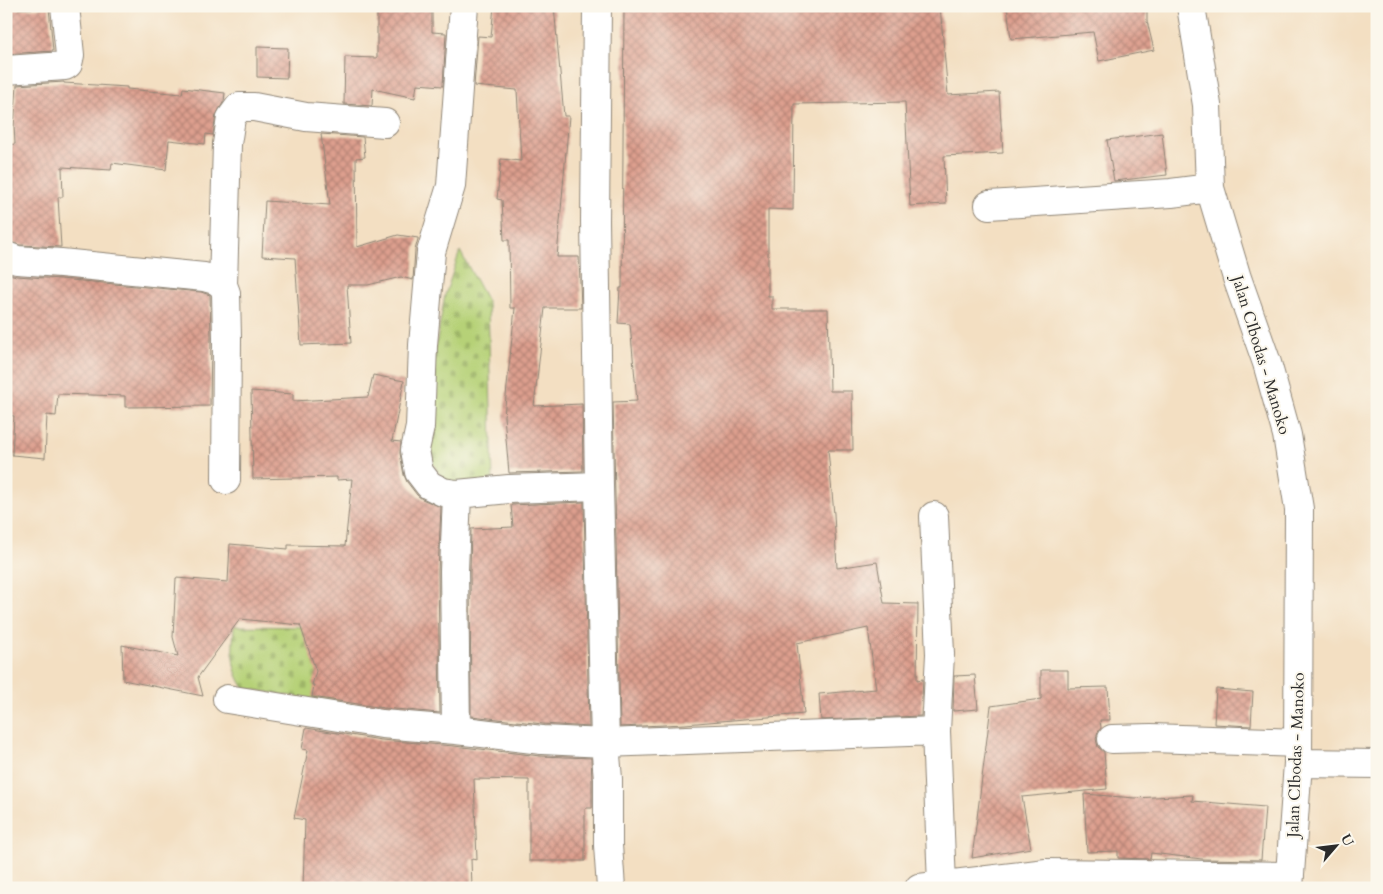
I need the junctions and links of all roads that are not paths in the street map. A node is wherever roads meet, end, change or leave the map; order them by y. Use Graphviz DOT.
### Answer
graph roads {
  1 [pos="65,6"];
  2 [pos="464,6"];
  3 [pos="597,6"];
  4 [pos="1191,6"];
  5 [pos="6,70"];
  6 [pos="385,123"];
  7 [pos="1210,188"];
  8 [pos="989,205"];
  9 [pos="6,256"];
  10 [pos="223,285"];
  11 [pos="226,480"];
  12 [pos="599,486"];
  13 [pos="457,494"];
  14 [pos="934,516"];
  15 [pos="227,699"];
  16 [pos="456,730"];
  17 [pos="936,731"];
  18 [pos="1112,739"];
  19 [pos="605,743"];
  20 [pos="1298,753"];
  21 [pos="1377,764"];
  22 [pos="1289,882"];
  23 [pos="930,886"];
  24 [pos="611,888"];
  1 -- 5 [label="street"];
  2 -- 13 [label="street"];
  3 -- 12 [label="street"];
  4 -- 7 [label="street, Jalan CIbodas - Manoko"];
  6 -- 10 [label="street"];
  7 -- 8 [label="street"];
  7 -- 20 [label="street, Jalan CIbodas - Manoko"];
  9 -- 10 [label="street"];
  10 -- 11 [label="street"];
  12 -- 13 [label="street"];
  12 -- 19 [label="street"];
  13 -- 16 [label="street"];
  14 -- 17 [label="street"];
  15 -- 16 [label="street"];
  16 -- 19 [label="street"];
  17 -- 19 [label="street"];
  17 -- 23 [label="street"];
  18 -- 20 [label="street"];
  19 -- 24 [label="street"];
  20 -- 21 [label="street"];
  20 -- 22 [label="street, Jalan CIbodas - Manoko"];
  22 -- 23 [label="street"];
}
